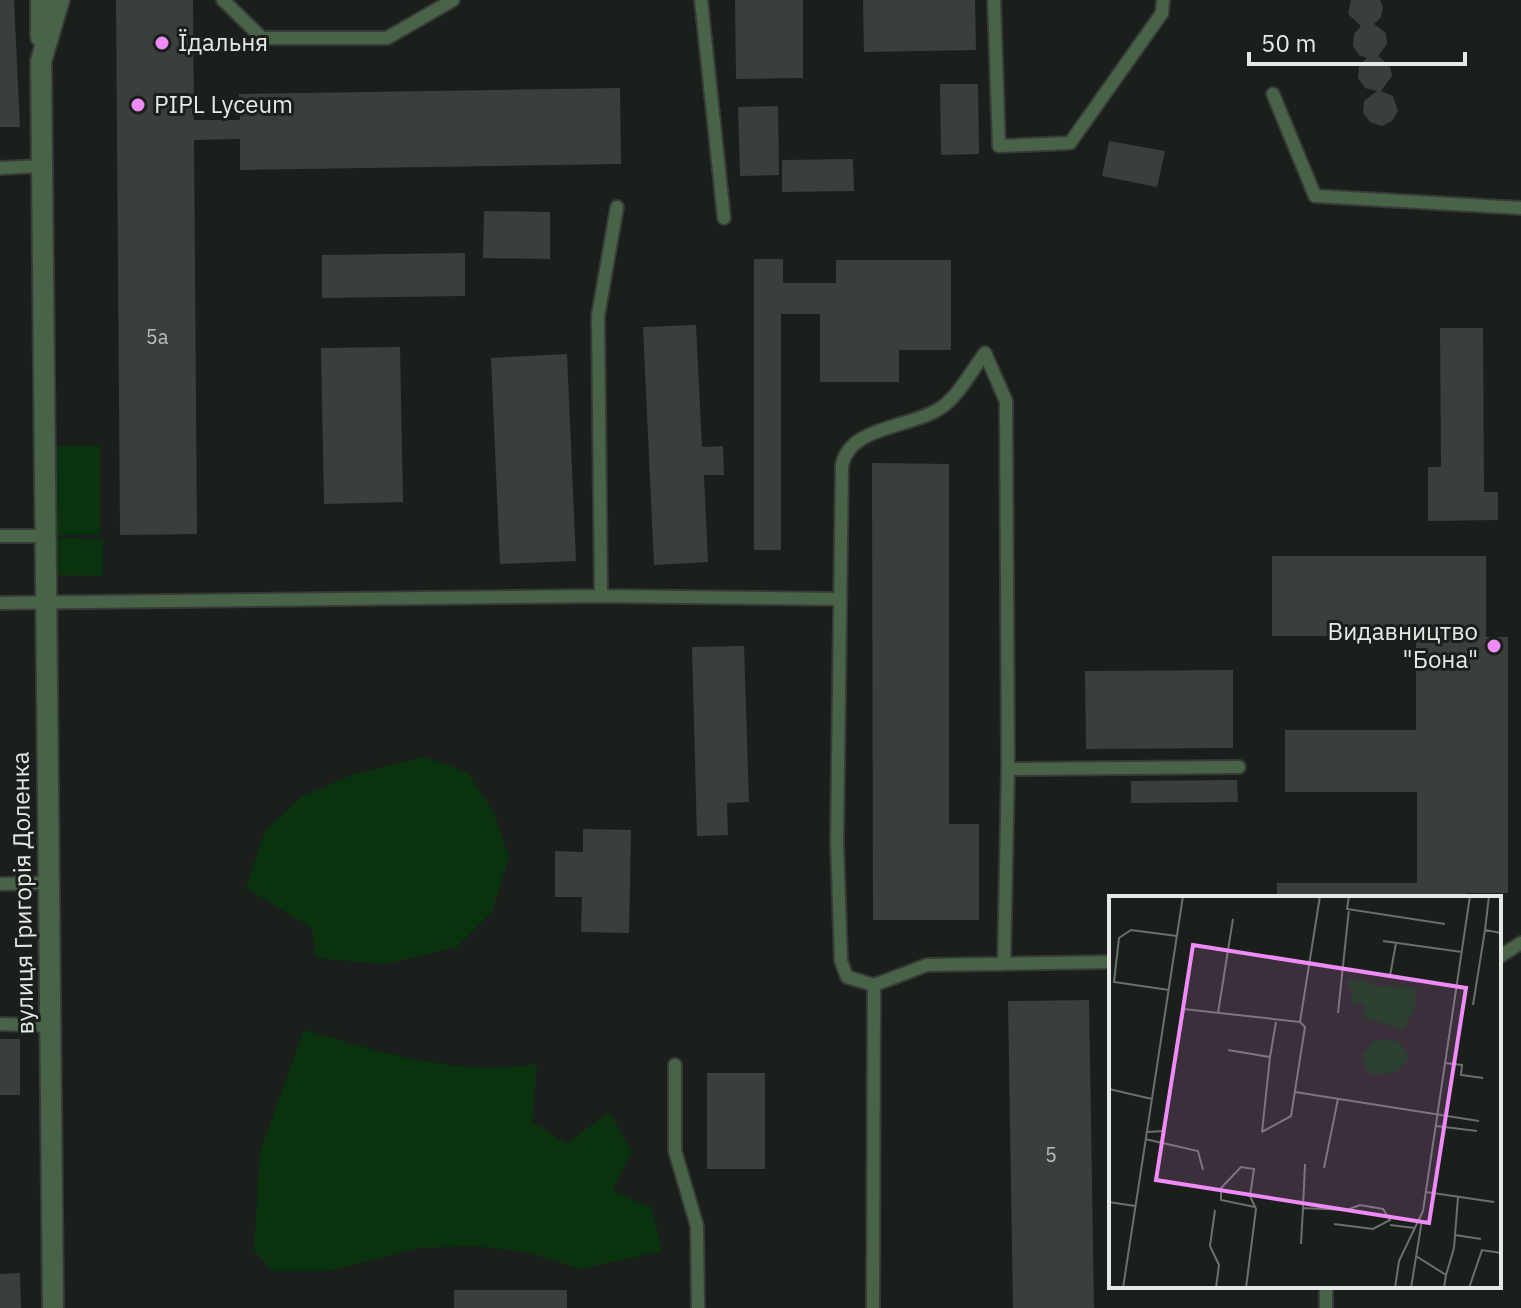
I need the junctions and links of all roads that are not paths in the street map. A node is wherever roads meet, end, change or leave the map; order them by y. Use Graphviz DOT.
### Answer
graph roads {
  1 [pos="41,0"];
  2 [pos="59,0"];
  3 [pos="223,0"];
  4 [pos="453,0"];
  5 [pos="701,0"];
  6 [pos="994,0"];
  7 [pos="1163,0"];
  8 [pos="41,61"];
  9 [pos="1273,94"];
  10 [pos="42,166"];
  11 [pos="0,168"];
  12 [pos="617,207"];
  13 [pos="1521,208"];
  14 [pos="724,218"];
  15 [pos="0,536"];
  16 [pos="43,536"];
  17 [pos="601,596"];
  18 [pos="840,599"];
  19 [pos="0,603"];
  20 [pos="46,604"];
  21 [pos="1239,767"];
  22 [pos="1008,769"];
  23 [pos="48,883"];
  24 [pos="0,884"];
  25 [pos="1521,943"];
  26 [pos="1501,956"];
  27 [pos="1109,962"];
  28 [pos="1004,964"];
  29 [pos="874,985"];
  30 [pos="0,1024"];
  31 [pos="50,1026"];
  32 [pos="675,1065"];
  33 [pos="53,1308"];
  34 [pos="698,1308"];
  35 [pos="873,1308"];
  1 -- 8 [label="street"];
  2 -- 8 [label="street, вулиця Григорія Доленка"];
  3 -- 4 [label="lane"];
  5 -- 14 [label="lane"];
  6 -- 7 [label="lane"];
  8 -- 10 [label="street, вулиця Григорія Доленка"];
  9 -- 13 [label="lane"];
  10 -- 11 [label="lane"];
  10 -- 16 [label="street, вулиця Григорія Доленка"];
  12 -- 17 [label="lane"];
  15 -- 16 [label="lane"];
  16 -- 20 [label="street, вулиця Григорія Доленка"];
  17 -- 18 [label="lane"];
  17 -- 20 [label="lane"];
  18 -- 22 [label="lane"];
  18 -- 29 [label="lane"];
  19 -- 20 [label="lane"];
  20 -- 23 [label="street, вулиця Григорія Доленка"];
  21 -- 22 [label="lane"];
  22 -- 28 [label="lane"];
  23 -- 24 [label="lane"];
  23 -- 31 [label="street, вулиця Григорія Доленка"];
  25 -- 26 [label="lane"];
  27 -- 28 [label="lane"];
  28 -- 29 [label="lane"];
  29 -- 35 [label="lane"];
  30 -- 31 [label="lane"];
  31 -- 33 [label="street, вулиця Григорія Доленка"];
  32 -- 34 [label="lane"];
}
